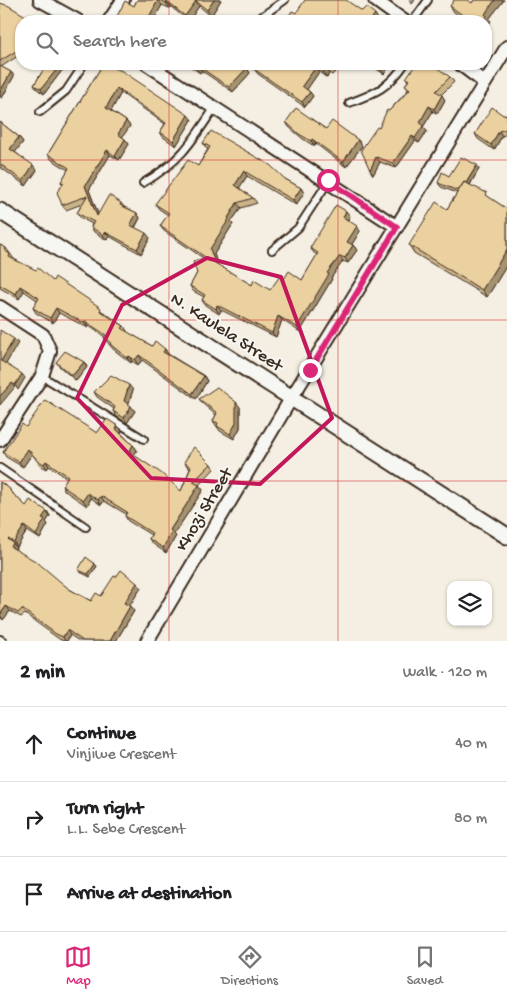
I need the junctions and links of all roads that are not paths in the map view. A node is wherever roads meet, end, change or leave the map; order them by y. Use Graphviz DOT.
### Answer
graph roads {
  1 [pos="40,0"];
  2 [pos="123,0"];
  3 [pos="285,0"];
  4 [pos="375,0"];
  5 [pos="428,0"];
  6 [pos="67,15"];
  7 [pos="113,15"];
  8 [pos="264,15"];
  9 [pos="396,15"];
  10 [pos="417,15"];
  11 [pos="507,47"];
  12 [pos="80,70"];
  13 [pos="156,70"];
  14 [pos="400,70"];
  15 [pos="468,70"];
  16 [pos="492,70"];
  17 [pos="492,70"];
  18 [pos="484,82"];
  19 [pos="349,103"];
  20 [pos="215,107"];
  21 [pos="40,112"];
  22 [pos="328,180"];
  23 [pos="143,183"];
  24 [pos="0,211"];
  25 [pos="397,227"];
  26 [pos="272,250"];
  27 [pos="0,307"];
  28 [pos="42,376"];
  29 [pos="292,397"];
  30 [pos="144,439"];
  31 [pos="0,440"];
  32 [pos="0,468"];
  33 [pos="86,527"];
  34 [pos="507,536"];
  35 [pos="0,639"];
  36 [pos="3,641"];
  37 [pos="147,641"];
  1 -- 6 [label="street"];
  2 -- 7 [label="street"];
  3 -- 8 [label="lane"];
  4 -- 9 [label="street"];
  5 -- 10 [label="lane"];
  11 -- 16 [label="street, Khozi Street"];
  12 -- 21 [label="lane"];
  13 -- 20 [label="street"];
  14 -- 19 [label="lane"];
  15 -- 18 [label="street"];
  17 -- 18 [label="street, Khozi Street"];
  18 -- 25 [label="street, Khozi Street"];
  20 -- 22 [label="street"];
  20 -- 23 [label="lane"];
  22 -- 25 [label="street"];
  22 -- 26 [label="lane"];
  24 -- 29 [label="street, N. Kaulela Street"];
  25 -- 29 [label="street, Khozi Street"];
  27 -- 28 [label="street"];
  28 -- 30 [label="lane"];
  28 -- 31 [label="street"];
  29 -- 34 [label="street, N. Kaulela Street"];
  29 -- 37 [label="street, Khozi Street"];
  32 -- 33 [label="lane"];
  35 -- 36 [label="lane"];
}
